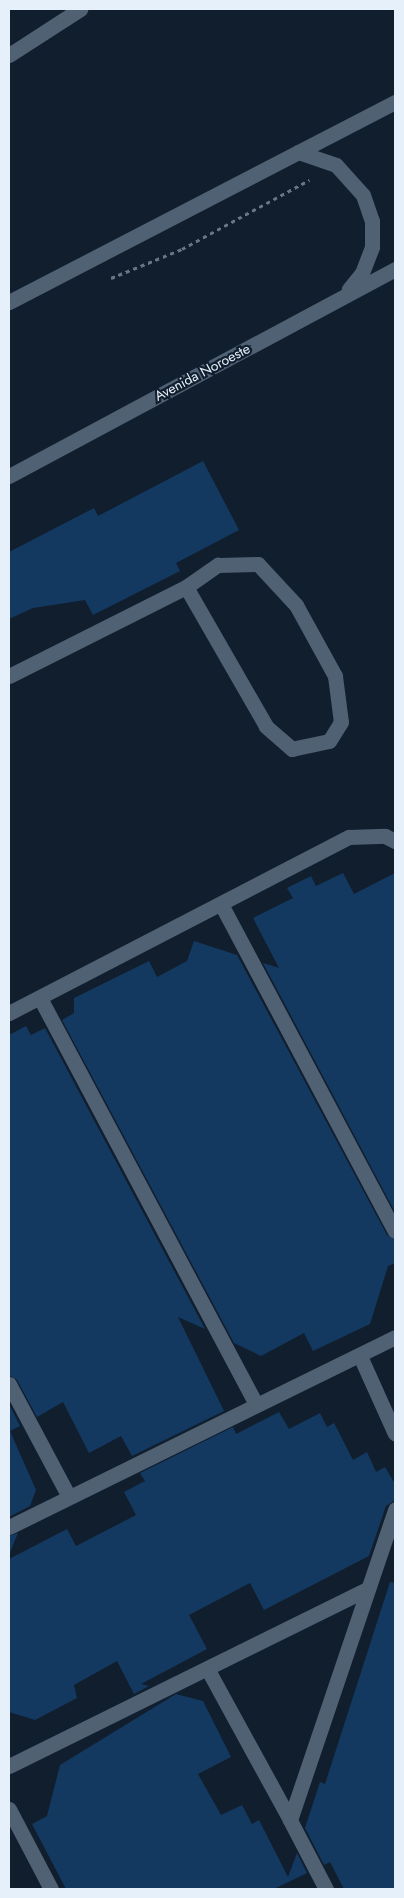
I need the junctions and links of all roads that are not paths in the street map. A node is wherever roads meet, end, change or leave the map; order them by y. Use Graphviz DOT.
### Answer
graph roads {
  1 [pos="80,9"];
  2 [pos="59,14"];
  3 [pos="9,55"];
  4 [pos="395,102"];
  5 [pos="298,152"];
  6 [pos="395,268"];
  7 [pos="345,294"];
  8 [pos="9,302"];
  9 [pos="9,476"];
  10 [pos="186,587"];
  11 [pos="9,676"];
  12 [pos="395,841"];
  13 [pos="222,906"];
  14 [pos="40,998"];
  15 [pos="9,1013"];
  16 [pos="395,1231"];
  17 [pos="395,1336"];
  18 [pos="360,1356"];
  19 [pos="9,1384"];
  20 [pos="255,1403"];
  21 [pos="395,1434"];
  22 [pos="68,1495"];
  23 [pos="395,1509"];
  24 [pos="9,1527"];
  25 [pos="367,1589"];
  26 [pos="208,1670"];
  27 [pos="9,1766"];
  28 [pos="9,1809"];
  29 [pos="290,1820"];
  30 [pos="51,1889"];
  31 [pos="326,1889"];
  1 -- 2 [label="street"];
  2 -- 3 [label="street"];
  4 -- 5 [label="street"];
  5 -- 7 [label="street"];
  5 -- 8 [label="street"];
  6 -- 7 [label="street, Avenida Noroeste"];
  7 -- 9 [label="street, Avenida Noroeste"];
  10 -- 10 [label="street"];
  10 -- 11 [label="street"];
  12 -- 13 [label="street"];
  13 -- 14 [label="street"];
  13 -- 16 [label="street"];
  14 -- 15 [label="street"];
  14 -- 20 [label="street"];
  17 -- 18 [label="street"];
  18 -- 20 [label="street"];
  18 -- 21 [label="street"];
  19 -- 22 [label="street"];
  20 -- 22 [label="street"];
  22 -- 24 [label="street"];
  23 -- 25 [label="street"];
  25 -- 26 [label="street"];
  25 -- 29 [label="street"];
  26 -- 27 [label="street"];
  26 -- 29 [label="street"];
  28 -- 30 [label="street"];
  29 -- 31 [label="street"];
}
